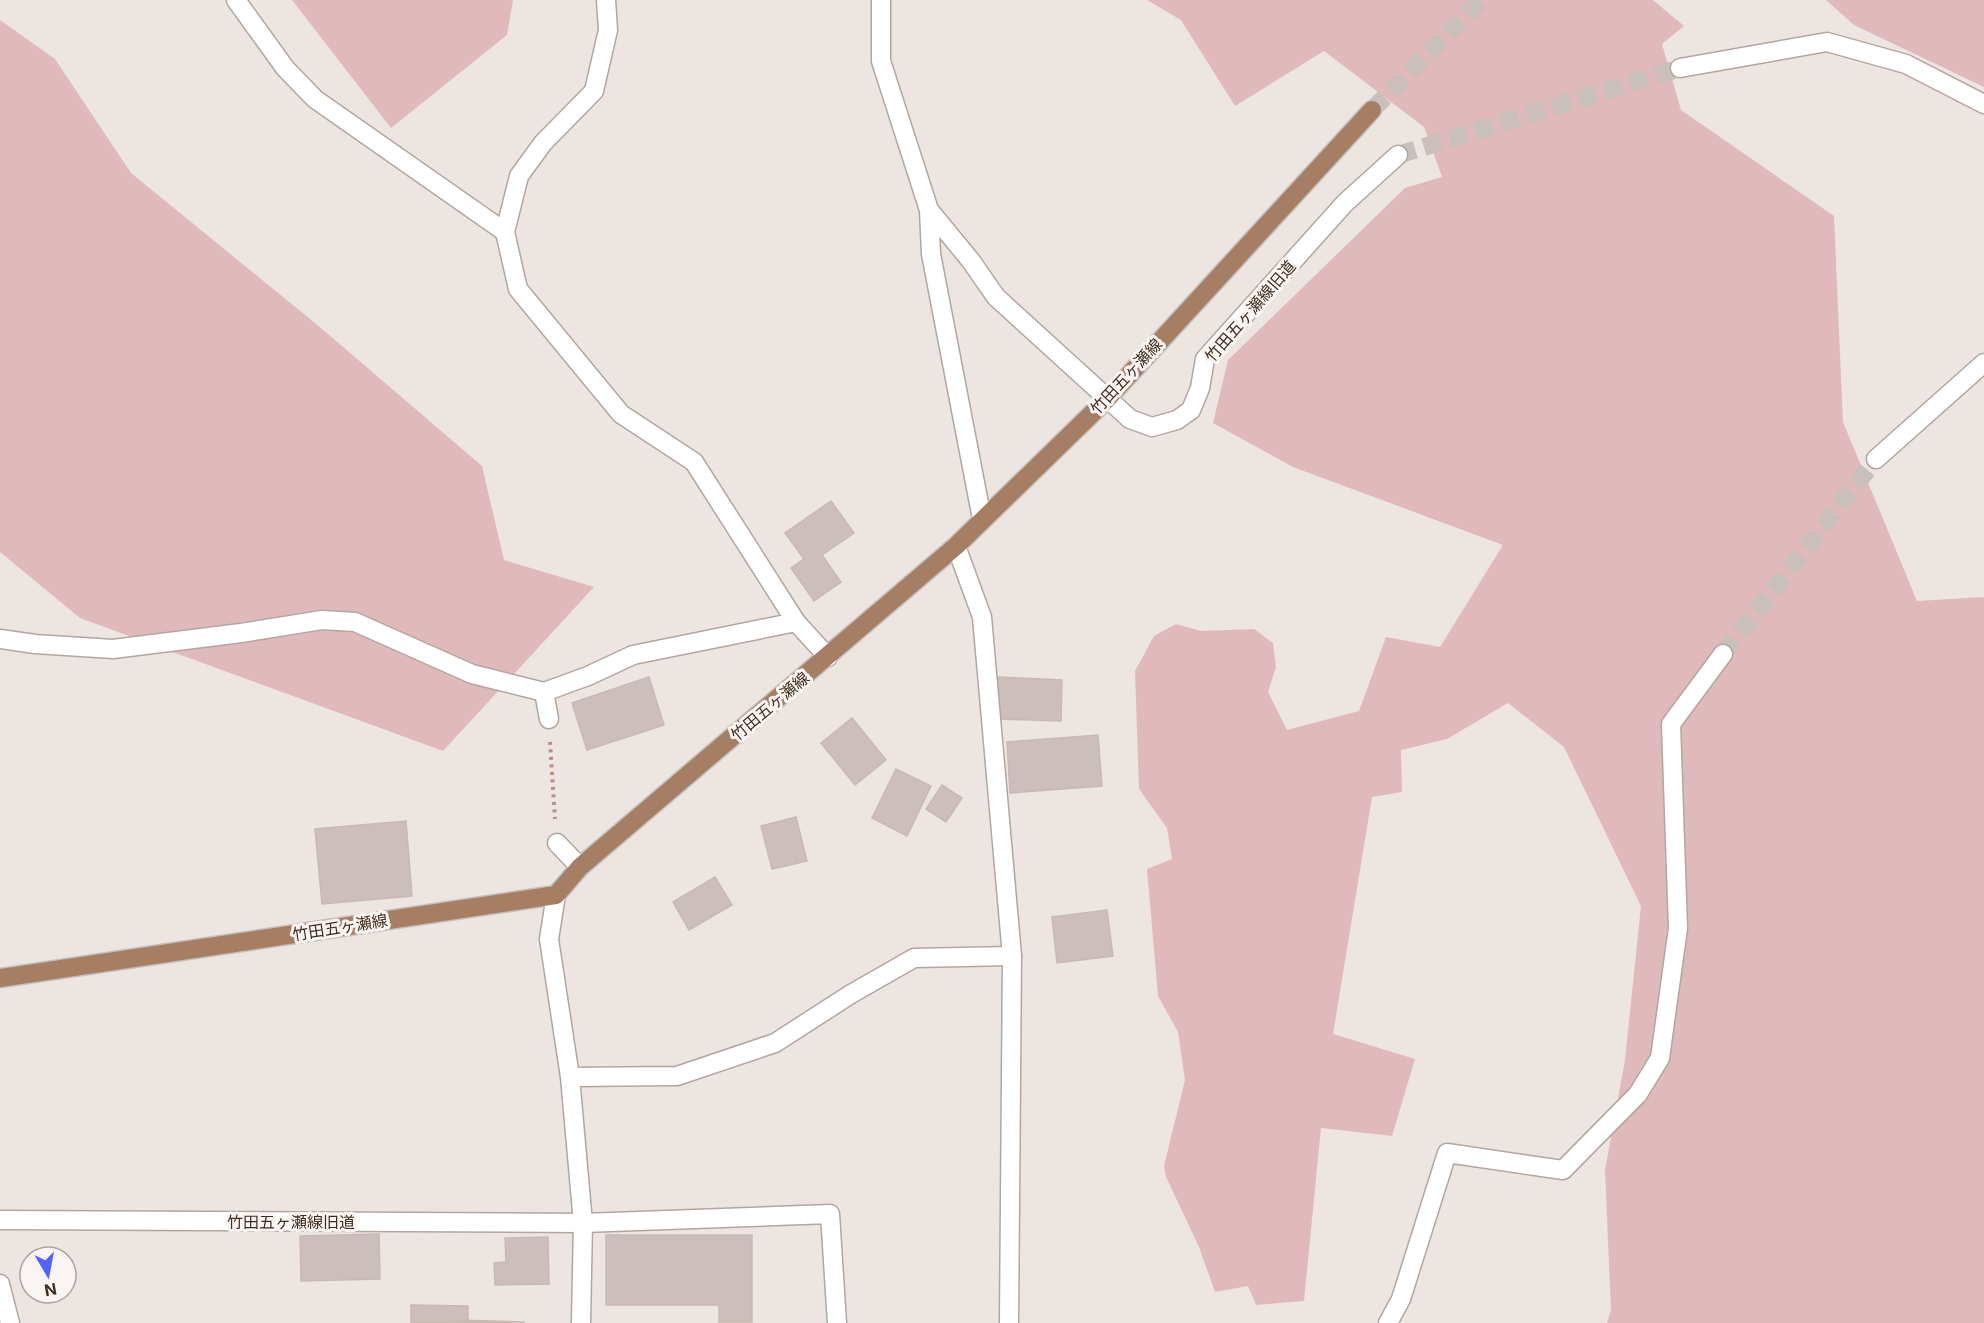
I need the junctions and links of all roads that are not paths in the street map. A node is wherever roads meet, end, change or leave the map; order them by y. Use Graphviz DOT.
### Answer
graph roads {
  1 [pos="236,0"];
  2 [pos="606,0"];
  3 [pos="881,0"];
  4 [pos="1680,68"];
  5 [pos="1984,104"];
  6 [pos="1371,110"];
  7 [pos="1398,155"];
  8 [pos="929,210"];
  9 [pos="505,232"];
  10 [pos="1984,363"];
  11 [pos="1107,399"];
  12 [pos="1876,459"];
  13 [pos="982,519"];
  14 [pos="956,546"];
  15 [pos="796,622"];
  16 [pos="0,639"];
  17 [pos="1723,654"];
  18 [pos="828,657"];
  19 [pos="543,692"];
  20 [pos="549,719"];
  21 [pos="557,843"];
  22 [pos="580,867"];
  23 [pos="556,895"];
  24 [pos="1012,956"];
  25 [pos="0,978"];
  26 [pos="570,1077"];
  27 [pos="0,1220"];
  28 [pos="583,1223"];
  29 [pos="0,1284"];
  30 [pos="10,1323"];
  31 [pos="581,1323"];
  32 [pos="837,1323"];
  33 [pos="1009,1323"];
  34 [pos="1388,1323"];
  1 -- 9 [label="street"];
  2 -- 9 [label="street"];
  3 -- 8 [label="street"];
  4 -- 5 [label="street"];
  6 -- 11 [label="main road, 竹田五ヶ瀬線"];
  7 -- 11 [label="street, 竹田五ヶ瀬線旧道"];
  8 -- 11 [label="street"];
  8 -- 13 [label="street"];
  9 -- 15 [label="street"];
  10 -- 12 [label="street"];
  11 -- 13 [label="main road, 竹田五ヶ瀬線"];
  13 -- 14 [label="main road, 竹田五ヶ瀬線"];
  14 -- 18 [label="main road, 竹田五ヶ瀬線"];
  14 -- 24 [label="street"];
  15 -- 18 [label="street"];
  15 -- 19 [label="street"];
  16 -- 19 [label="street"];
  17 -- 34 [label="street"];
  18 -- 22 [label="main road, 竹田五ヶ瀬線"];
  19 -- 20 [label="street"];
  21 -- 22 [label="street"];
  22 -- 23 [label="main road, 竹田五ヶ瀬線"];
  23 -- 25 [label="main road, 竹田五ヶ瀬線"];
  23 -- 26 [label="street"];
  24 -- 26 [label="street"];
  24 -- 33 [label="street"];
  26 -- 28 [label="street"];
  27 -- 28 [label="street, 竹田五ヶ瀬線旧道"];
  28 -- 31 [label="street"];
  28 -- 32 [label="street, 竹田五ヶ瀬線旧道"];
  29 -- 30 [label="street"];
}
